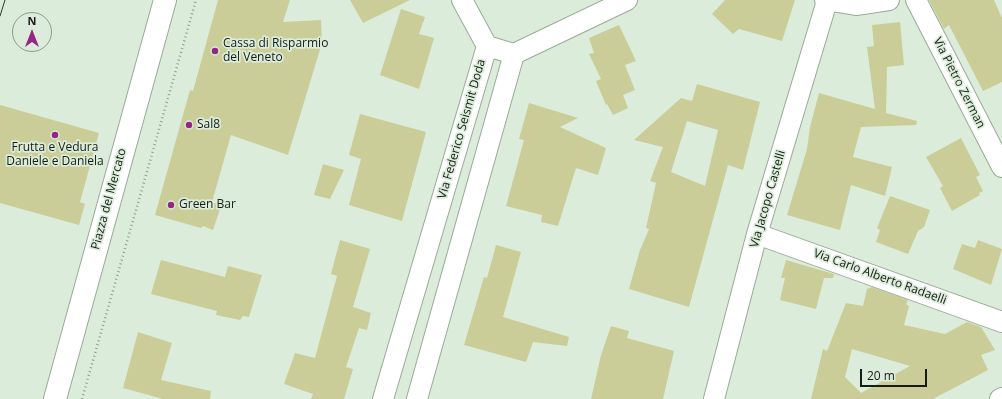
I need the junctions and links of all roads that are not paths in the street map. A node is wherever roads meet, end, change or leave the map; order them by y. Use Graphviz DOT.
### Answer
graph roads {
  1 [pos="165,0"];
  2 [pos="462,0"];
  3 [pos="627,0"];
  4 [pos="826,0"];
  5 [pos="889,0"];
  6 [pos="916,0"];
  7 [pos="487,46"];
  8 [pos="514,54"];
  9 [pos="1002,167"];
  10 [pos="757,234"];
  11 [pos="1002,322"];
  12 [pos="55,399"];
  13 [pos="383,399"];
  14 [pos="416,399"];
  15 [pos="714,399"];
  1 -- 12 [label="street, Piazza del Mercato"];
  2 -- 7 [label="street"];
  3 -- 8 [label="street"];
  4 -- 5 [label="street"];
  4 -- 10 [label="street, Via Jacopo Castelli"];
  6 -- 9 [label="street, Via Pietro Zerman"];
  7 -- 8 [label="street, Via Federico Seismit Doda"];
  7 -- 13 [label="street, Via Federico Seismit Doda"];
  8 -- 14 [label="street"];
  10 -- 11 [label="street, Via Carlo Alberto Radaelli"];
  10 -- 15 [label="street, Via Jacopo Castelli"];
}
